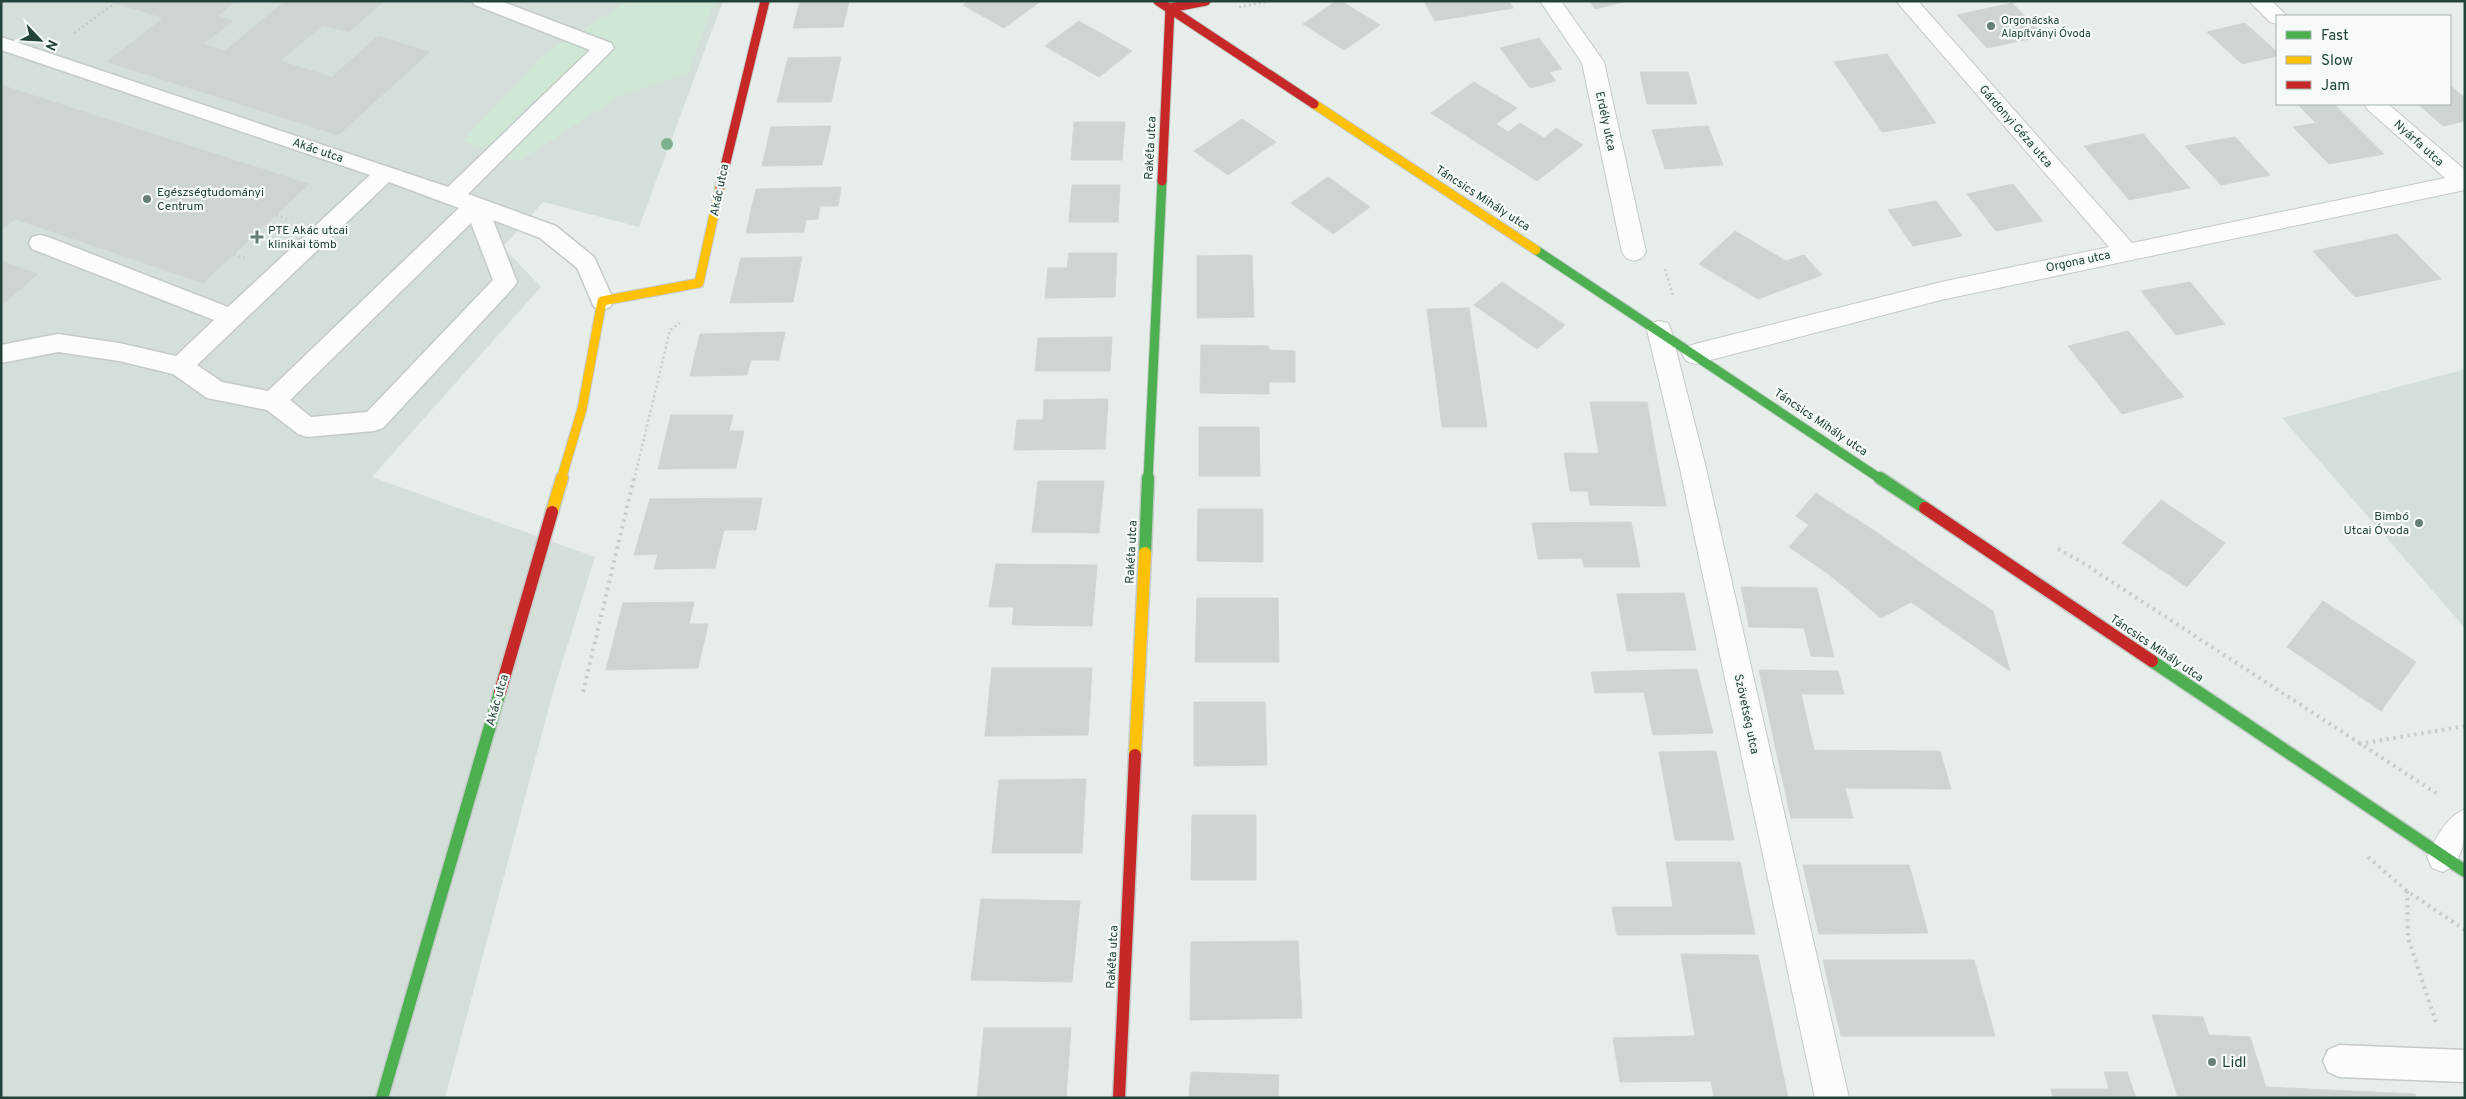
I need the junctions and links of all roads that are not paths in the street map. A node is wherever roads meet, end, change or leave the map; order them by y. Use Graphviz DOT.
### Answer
graph roads {
  1 [pos="482,1"];
  2 [pos="765,1"];
  3 [pos="1158,1"];
  4 [pos="1206,1"];
  5 [pos="1550,1"];
  6 [pos="1906,1"];
  7 [pos="2259,1"];
  8 [pos="1170,8"];
  9 [pos="2276,16"];
  10 [pos="1,44"];
  11 [pos="2376,105"];
  12 [pos="386,173"];
  13 [pos="2464,182"];
  14 [pos="453,196"];
  15 [pos="476,205"];
  16 [pos="40,243"];
  17 [pos="2126,251"];
  18 [pos="1634,252"];
  19 [pos="602,301"];
  20 [pos="232,318"];
  21 [pos="1659,330"];
  22 [pos="1,354"];
  23 [pos="1695,354"];
  24 [pos="180,366"];
  25 [pos="273,401"];
  26 [pos="2465,824"];
  27 [pos="2454,864"];
  28 [pos="2339,1061"];
  29 [pos="2458,1066"];
  30 [pos="382,1098"];
  31 [pos="1119,1098"];
  32 [pos="1832,1098"];
  1 -- 14 [label="lane"];
  2 -- 19 [label="street, Akác utca"];
  3 -- 8 [label="street, Táncsics Mihály utca"];
  4 -- 8 [label="street"];
  5 -- 18 [label="street, Erdély utca"];
  6 -- 17 [label="street, Gárdonyi Géza utca"];
  7 -- 9 [label="street"];
  8 -- 21 [label="street, Táncsics Mihály utca"];
  8 -- 31 [label="street, Rakéta utca"];
  10 -- 12 [label="lane, Akác utca"];
  11 -- 13 [label="street, Nyárfa utca"];
  12 -- 14 [label="lane, Akác utca"];
  12 -- 20 [label="lane"];
  13 -- 17 [label="street, Orgona utca"];
  14 -- 15 [label="lane, Akác utca"];
  15 -- 19 [label="lane, Akác utca"];
  15 -- 25 [label="lane"];
  15 -- 25 [label="lane"];
  16 -- 20 [label="lane"];
  17 -- 23 [label="street, Orgona utca"];
  19 -- 30 [label="street, Akác utca"];
  20 -- 24 [label="lane"];
  21 -- 23 [label="street, Táncsics Mihály utca"];
  21 -- 32 [label="street, Szövetség utca"];
  22 -- 24 [label="lane"];
  23 -- 27 [label="street, Táncsics Mihály utca"];
  24 -- 25 [label="lane"];
  26 -- 27 [label="street"];
  28 -- 29 [label="lane"];
}
